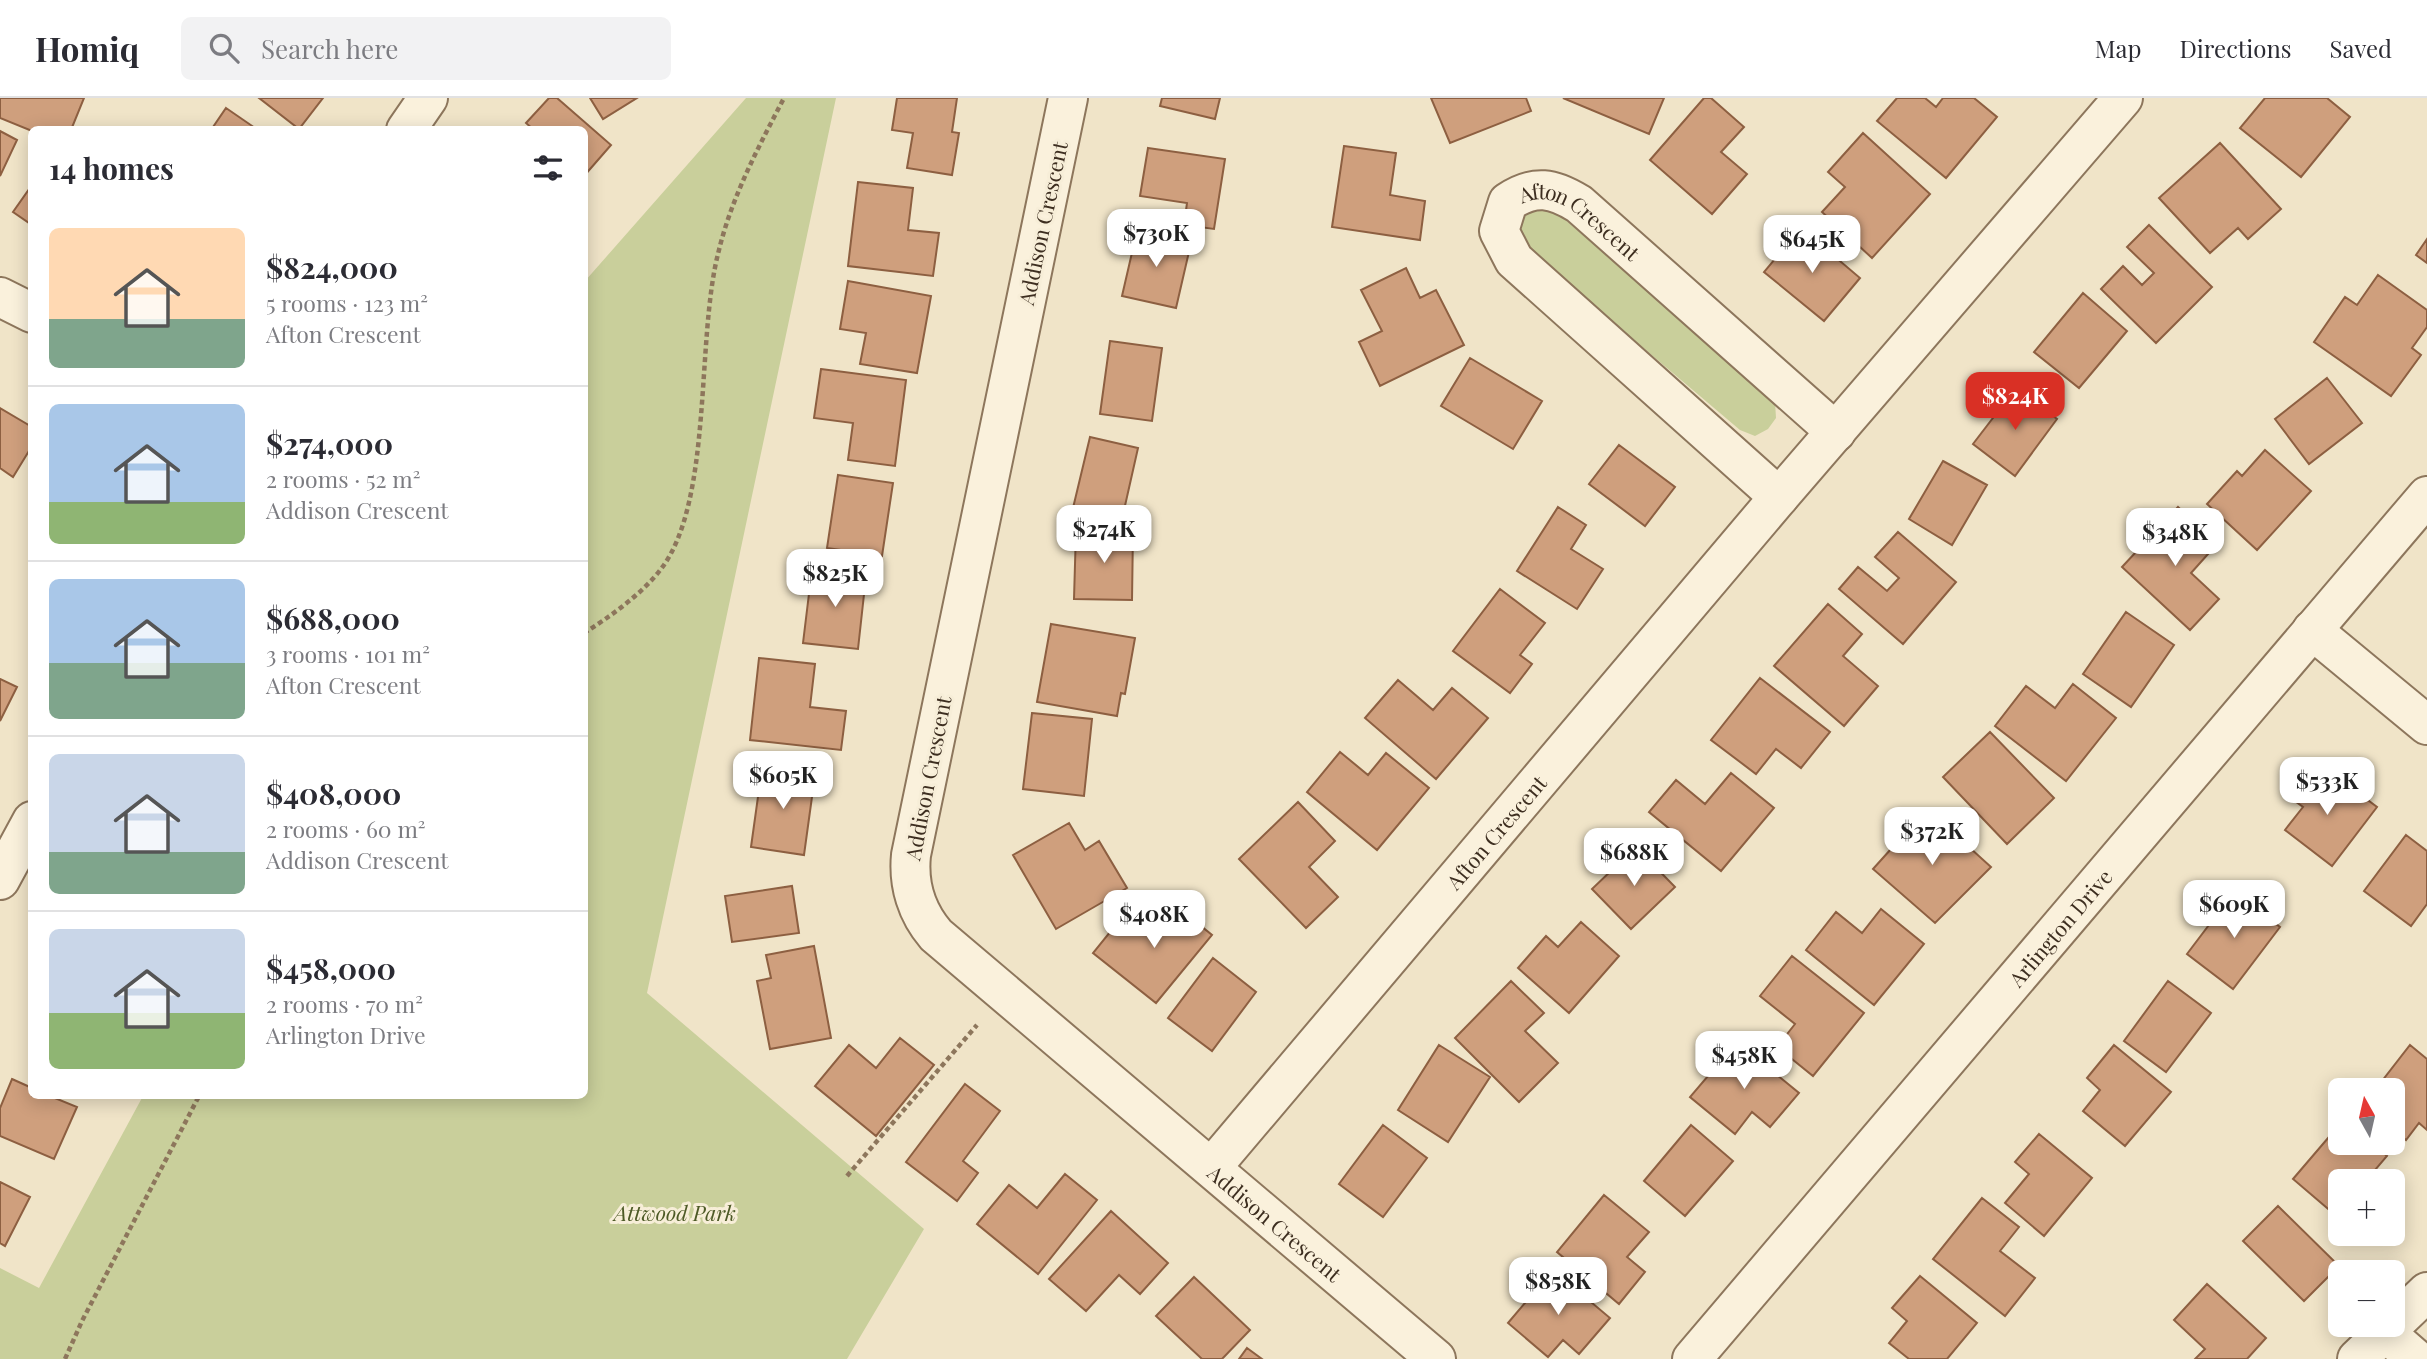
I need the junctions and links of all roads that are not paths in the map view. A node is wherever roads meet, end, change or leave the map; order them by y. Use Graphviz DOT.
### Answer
graph roads {
  1 [pos="428,98"];
  2 [pos="1068,98"];
  3 [pos="2123,98"];
  4 [pos="409,126"];
  5 [pos="0,297"];
  6 [pos="28,311"];
  7 [pos="1836,432"];
  8 [pos="2427,496"];
  9 [pos="1779,498"];
  10 [pos="2312,629"];
  11 [pos="2427,725"];
  12 [pos="28,827"];
  13 [pos="4,862"];
  14 [pos="1212,1167"];
  15 [pos="2427,1292"];
  16 [pos="2405,1313"];
  17 [pos="2380,1337"];
  18 [pos="2391,1337"];
  19 [pos="1436,1359"];
  20 [pos="1692,1359"];
  21 [pos="2357,1359"];
  22 [pos="2416,1359"];
  1 -- 4 [label="street"];
  2 -- 14 [label="street, Addison Crescent"];
  3 -- 7 [label="street, Afton Crescent"];
  5 -- 6 [label="street"];
  7 -- 9 [label="street, Afton Crescent"];
  7 -- 9 [label="street, Afton Crescent"];
  8 -- 10 [label="street, Arlington Drive"];
  9 -- 14 [label="street, Afton Crescent"];
  10 -- 11 [label="street"];
  10 -- 20 [label="street, Arlington Drive"];
  12 -- 13 [label="street"];
  14 -- 19 [label="street, Addison Crescent"];
  15 -- 16 [label="street"];
  17 -- 21 [label="street"];
  18 -- 22 [label="street"];
}
